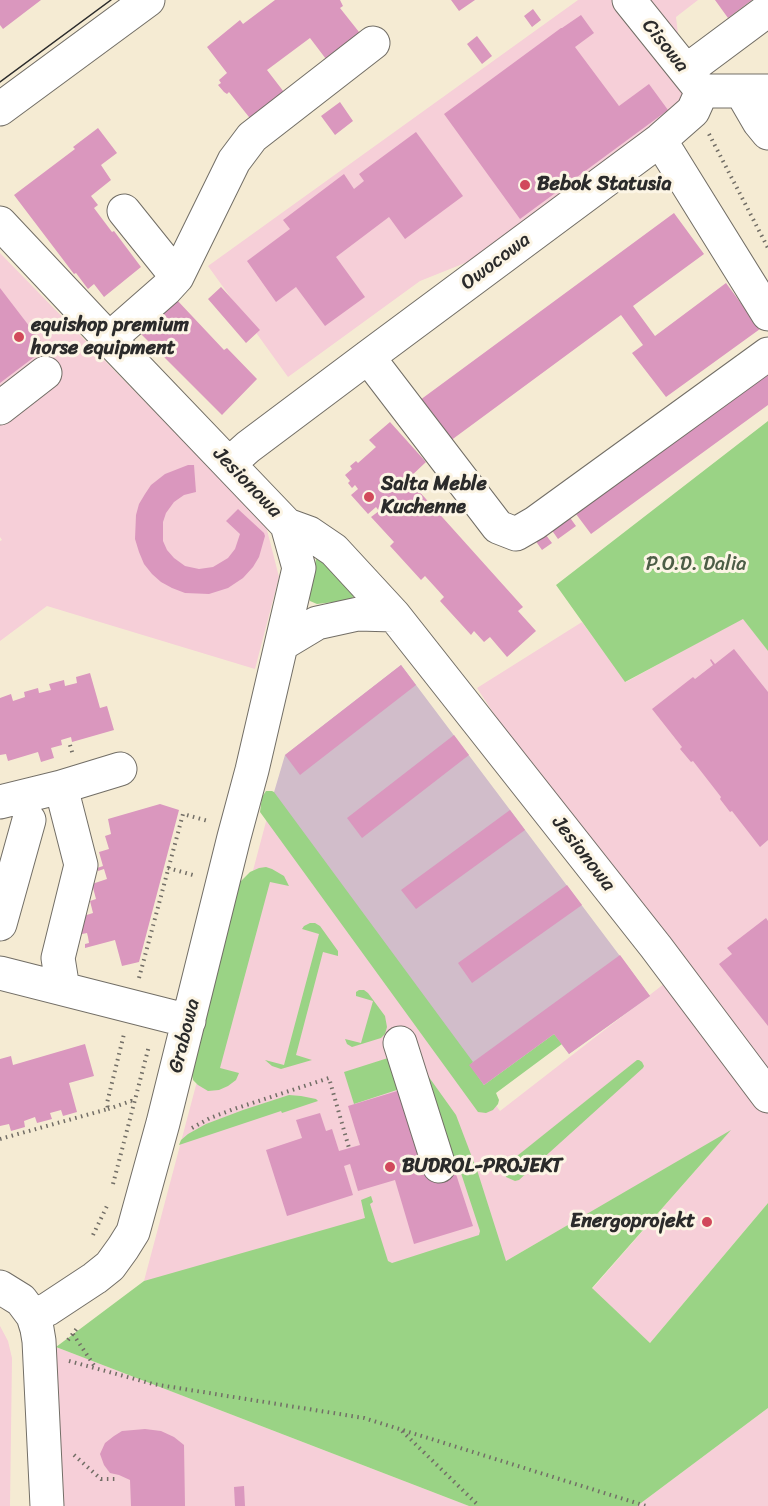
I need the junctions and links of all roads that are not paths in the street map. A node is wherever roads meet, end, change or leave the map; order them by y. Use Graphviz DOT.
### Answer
graph roads {
  1 [pos="148,0"];
  2 [pos="629,0"];
  3 [pos="768,9"];
  4 [pos="373,43"];
  5 [pos="693,91"];
  6 [pos="754,91"];
  7 [pos="0,109"];
  8 [pos="768,133"];
  9 [pos="660,140"];
  10 [pos="124,211"];
  11 [pos="0,223"];
  12 [pos="177,277"];
  13 [pos="768,314"];
  14 [pos="109,339"];
  15 [pos="768,354"];
  16 [pos="368,357"];
  17 [pos="45,372"];
  18 [pos="0,408"];
  19 [pos="229,464"];
  20 [pos="287,525"];
  21 [pos="394,615"];
  22 [pos="282,644"];
  23 [pos="120,769"];
  24 [pos="61,787"];
  25 [pos="0,802"];
  26 [pos="29,820"];
  27 [pos="0,924"];
  28 [pos="0,974"];
  29 [pos="63,989"];
  30 [pos="189,1021"];
  31 [pos="400,1042"];
  32 [pos="768,1096"];
  33 [pos="440,1166"];
  34 [pos="0,1287"];
  35 [pos="33,1316"];
  36 [pos="47,1506"];
  1 -- 7 [label="street"];
  2 -- 5 [label="street, Cisowa"];
  3 -- 5 [label="street, Owocowa"];
  4 -- 12 [label="street"];
  5 -- 6 [label="street"];
  5 -- 9 [label="street, Owocowa"];
  6 -- 8 [label="street"];
  9 -- 13 [label="street"];
  9 -- 16 [label="street, Owocowa"];
  10 -- 12 [label="street"];
  11 -- 14 [label="street, Jesionowa"];
  12 -- 14 [label="street"];
  14 -- 19 [label="street, Jesionowa"];
  15 -- 16 [label="street"];
  16 -- 19 [label="street, Owocowa"];
  17 -- 18 [label="street"];
  19 -- 20 [label="street, Jesionowa"];
  20 -- 21 [label="street, Jesionowa"];
  20 -- 22 [label="street, Grabowa"];
  21 -- 22 [label="street"];
  21 -- 32 [label="street, Jesionowa"];
  22 -- 30 [label="street, Grabowa"];
  23 -- 24 [label="street"];
  24 -- 25 [label="street"];
  24 -- 29 [label="street"];
  26 -- 27 [label="street"];
  28 -- 29 [label="street"];
  29 -- 30 [label="street"];
  30 -- 35 [label="street, Grabowa"];
  31 -- 33 [label="street"];
  34 -- 35 [label="street"];
  35 -- 36 [label="street"];
}
